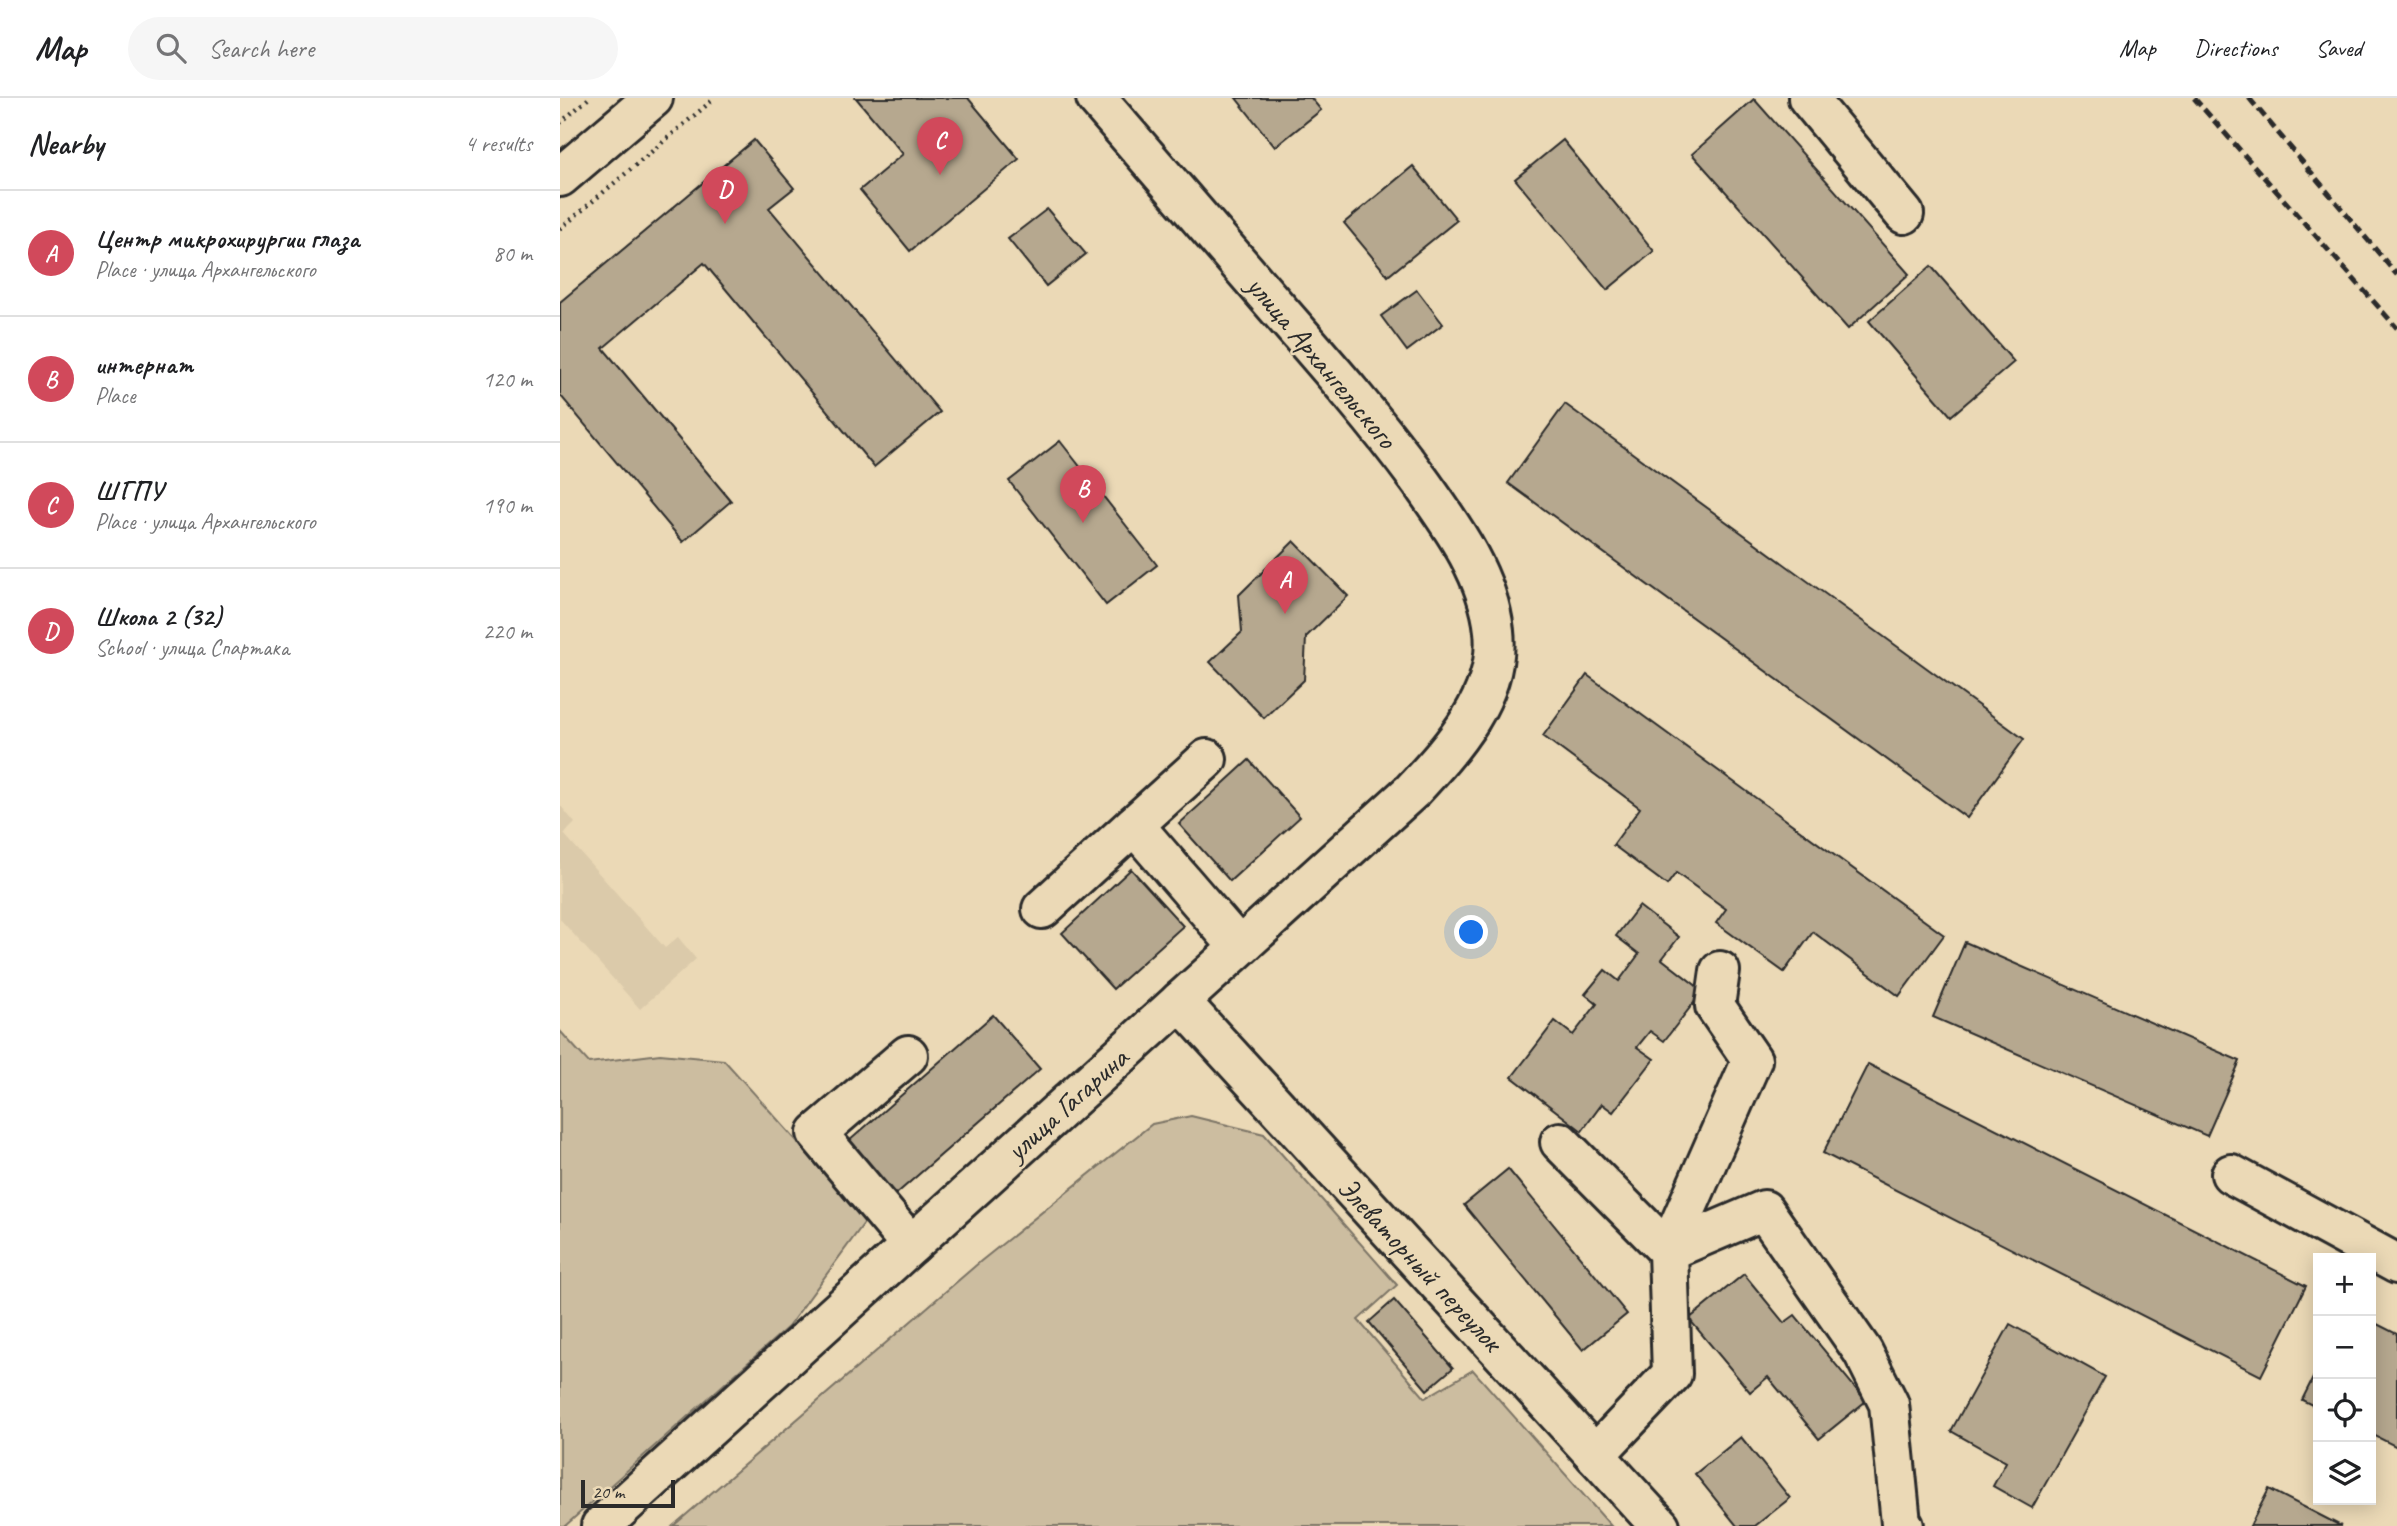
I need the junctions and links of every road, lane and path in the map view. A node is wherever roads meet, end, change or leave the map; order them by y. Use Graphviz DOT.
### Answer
graph roads {
  1 [pos="589,98"];
  2 [pos="653,98"];
  3 [pos="715,98"];
  4 [pos="1096,98"];
  5 [pos="1808,98"];
  6 [pos="560,123"];
  7 [pos="560,177"];
  8 [pos="1904,214"];
  9 [pos="560,229"];
  10 [pos="1493,654"];
  11 [pos="1207,760"];
  12 [pos="1134,825"];
  13 [pos="1042,909"];
  14 [pos="1240,947"];
  15 [pos="1720,971"];
  16 [pos="1180,1001"];
  17 [pos="908,1055"];
  18 [pos="1560,1142"];
  19 [pos="2231,1174"];
  20 [pos="911,1245"];
  21 [pos="1668,1251"];
  22 [pos="2397,1264"];
  23 [pos="1595,1455"];
  24 [pos="601,1526"];
  25 [pos="1660,1526"];
  26 [pos="1904,1526"];
  1 -- 6 [label="path"];
  2 -- 7 [label="street"];
  3 -- 9 [label="path"];
  4 -- 10 [label="street, улица Архангельского"];
  5 -- 8 [label="street"];
  10 -- 14 [label="street, улица Гагарина"];
  11 -- 12 [label="street"];
  12 -- 13 [label="street"];
  12 -- 14 [label="street"];
  14 -- 16 [label="street, улица Гагарина"];
  15 -- 21 [label="street"];
  16 -- 20 [label="street, улица Гагарина"];
  16 -- 23 [label="street, Элеваторный переулок"];
  17 -- 20 [label="street"];
  18 -- 21 [label="street"];
  19 -- 22 [label="street"];
  20 -- 24 [label="street, улица Гагарина"];
  21 -- 23 [label="street"];
  21 -- 26 [label="street"];
  23 -- 25 [label="street, Элеваторный переулок"];
}
